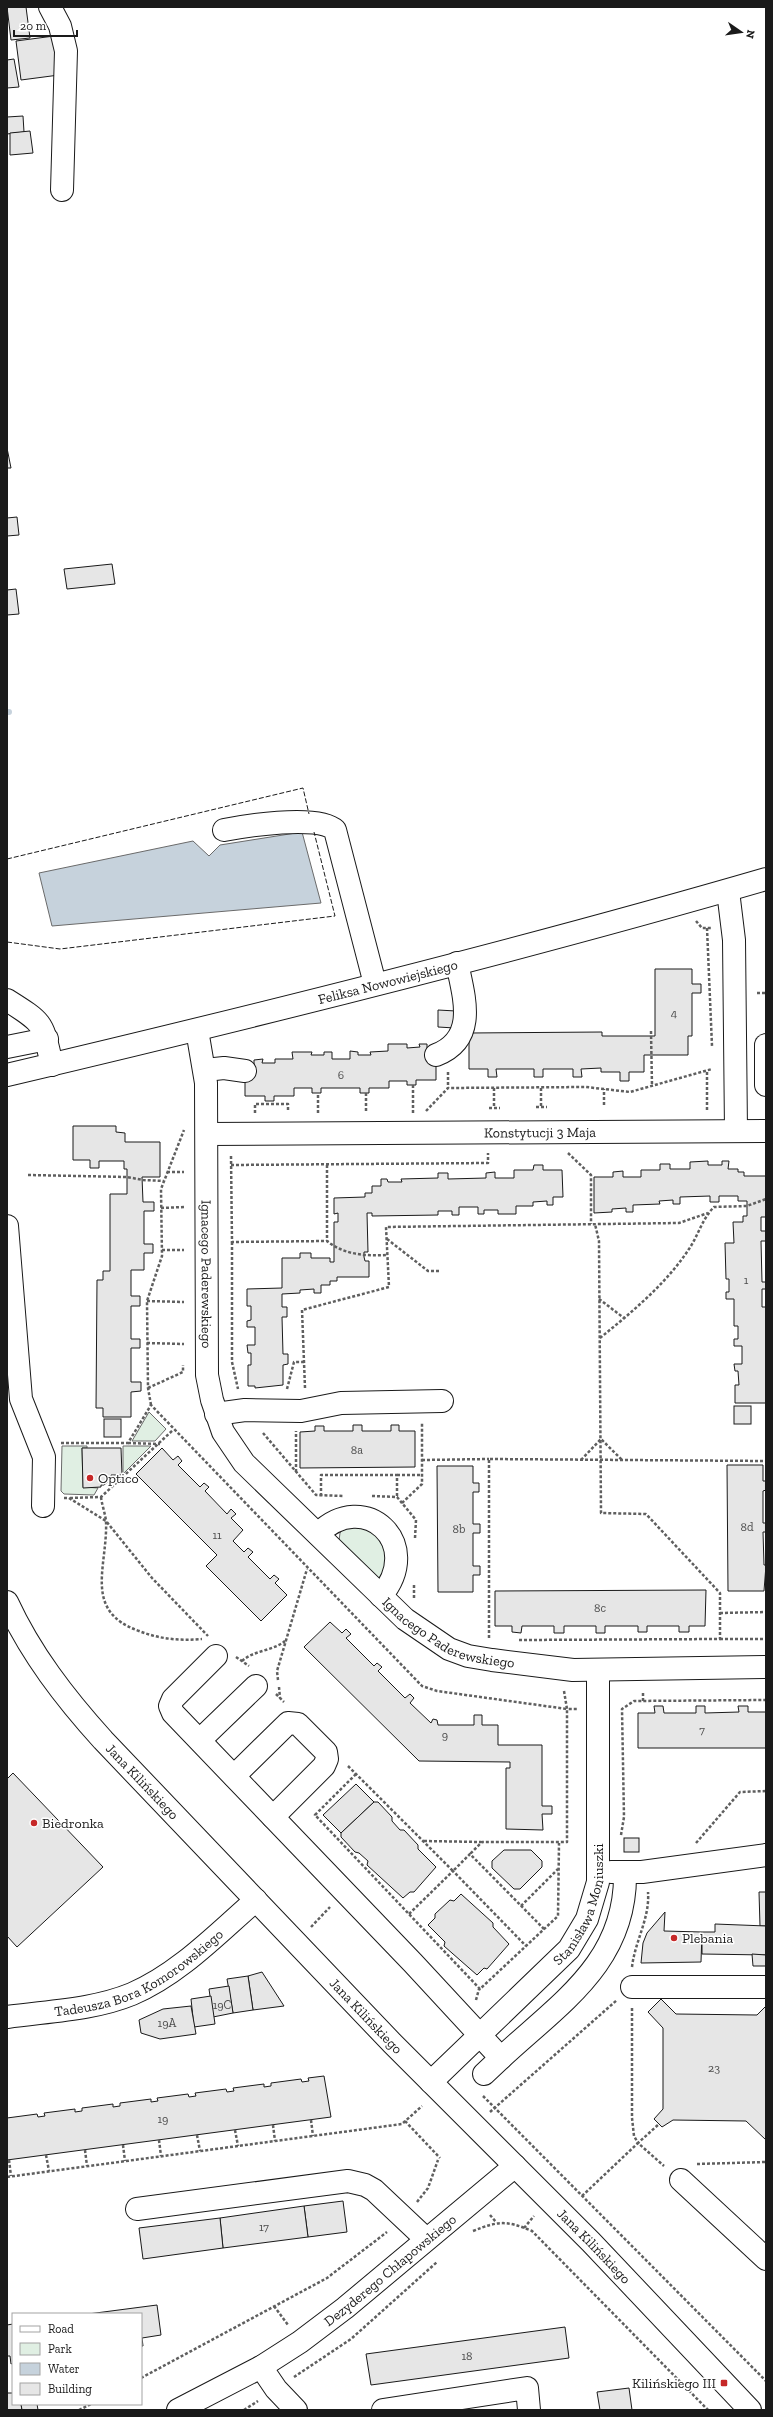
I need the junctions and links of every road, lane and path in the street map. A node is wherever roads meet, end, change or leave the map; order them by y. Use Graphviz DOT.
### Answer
graph roads {
  1 [pos="50,7"];
  2 [pos="62,190"];
  3 [pos="224,830"];
  4 [pos="766,880"];
  5 [pos="728,891"];
  6 [pos="707,928"];
  7 [pos="457,963"];
  8 [pos="375,984"];
  9 [pos="7,1000"];
  10 [pos="197,1030"];
  11 [pos="651,1031"];
  12 [pos="46,1039"];
  13 [pos="766,1045"];
  14 [pos="7,1047"];
  15 [pos="436,1055"];
  16 [pos="712,1055"];
  17 [pos="712,1062"];
  18 [pos="52,1064"];
  19 [pos="205,1070"];
  20 [pos="245,1071"];
  21 [pos="7,1075"];
  22 [pos="448,1082"];
  23 [pos="413,1085"];
  24 [pos="766,1085"];
  25 [pos="652,1086"];
  26 [pos="448,1088"];
  27 [pos="453,1088"];
  28 [pos="494,1088"];
  29 [pos="541,1088"];
  30 [pos="604,1090"];
  31 [pos="318,1093"];
  32 [pos="366,1093"];
  33 [pos="259,1104"];
  34 [pos="284,1104"];
  35 [pos="604,1105"];
  36 [pos="536,1107"];
  37 [pos="541,1107"];
  38 [pos="547,1107"];
  39 [pos="489,1108"];
  40 [pos="494,1108"];
  41 [pos="500,1108"];
  42 [pos="413,1117"];
  43 [pos="318,1118"];
  44 [pos="367,1118"];
  45 [pos="186,1123"];
  46 [pos="184,1129"];
  47 [pos="736,1131"];
  48 [pos="766,1131"];
  49 [pos="207,1134"];
  50 [pos="232,1134"];
  51 [pos="184,1143"];
  52 [pos="561,1148"];
  53 [pos="488,1164"];
  54 [pos="184,1165"];
  55 [pos="231,1165"];
  56 [pos="327,1165"];
  57 [pos="167,1172"];
  58 [pos="184,1172"];
  59 [pos="28,1175"];
  60 [pos="184,1179"];
  61 [pos="164,1180"];
  62 [pos="766,1199"];
  63 [pos="184,1200"];
  64 [pos="184,1207"];
  65 [pos="161,1208"];
  66 [pos="708,1213"];
  67 [pos="184,1214"];
  68 [pos="593,1224"];
  69 [pos="7,1226"];
  70 [pos="387,1239"];
  71 [pos="327,1241"];
  72 [pos="184,1242"];
  73 [pos="232,1242"];
  74 [pos="162,1250"];
  75 [pos="184,1250"];
  76 [pos="387,1255"];
  77 [pos="184,1257"];
  78 [pos="440,1271"];
  79 [pos="184,1294"];
  80 [pos="599,1299"];
  81 [pos="147,1301"];
  82 [pos="184,1302"];
  83 [pos="184,1309"];
  84 [pos="624,1318"];
  85 [pos="184,1337"];
  86 [pos="600,1338"];
  87 [pos="147,1343"];
  88 [pos="184,1344"];
  89 [pos="184,1351"];
  90 [pos="184,1358"];
  91 [pos="305,1362"];
  92 [pos="148,1388"];
  93 [pos="281,1390"];
  94 [pos="242,1396"];
  95 [pos="304,1396"];
  96 [pos="442,1401"];
  97 [pos="151,1405"];
  98 [pos="216,1414"];
  99 [pos="422,1418"];
  100 [pos="296,1428"];
  101 [pos="173,1430"];
  102 [pos="601,1439"];
  103 [pos="59,1443"];
  104 [pos="128,1444"];
  105 [pos="160,1444"];
  106 [pos="489,1459"];
  107 [pos="422,1460"];
  108 [pos="581,1460"];
  109 [pos="600,1460"];
  110 [pos="623,1460"];
  111 [pos="766,1461"];
  112 [pos="296,1473"];
  113 [pos="422,1475"];
  114 [pos="397,1476"];
  115 [pos="321,1496"];
  116 [pos="344,1496"];
  117 [pos="367,1496"];
  118 [pos="101,1497"];
  119 [pos="397,1497"];
  120 [pos="69,1498"];
  121 [pos="51,1502"];
  122 [pos="402,1503"];
  123 [pos="106,1521"];
  124 [pos="318,1534"];
  125 [pos="415,1542"];
  126 [pos="307,1569"];
  127 [pos="414,1579"];
  128 [pos="381,1596"];
  129 [pos="413,1601"];
  130 [pos="7,1602"];
  131 [pos="766,1612"];
  132 [pos="720,1613"];
  133 [pos="720,1639"];
  134 [pos="766,1639"];
  135 [pos="286,1640"];
  136 [pos="483,1640"];
  137 [pos="489,1640"];
  138 [pos="497,1640"];
  139 [pos="513,1640"];
  140 [pos="224,1655"];
  141 [pos="242,1661"];
  142 [pos="766,1667"];
  143 [pos="598,1671"];
  144 [pos="259,1681"];
  145 [pos="280,1698"];
  146 [pos="766,1700"];
  147 [pos="286,1704"];
  148 [pos="200,1740"];
  149 [pos="345,1764"];
  150 [pos="356,1774"];
  151 [pos="234,1776"];
  152 [pos="766,1791"];
  153 [pos="273,1817"];
  154 [pos="621,1837"];
  155 [pos="424,1842"];
  156 [pos="482,1842"];
  157 [pos="559,1843"];
  158 [pos="695,1844"];
  159 [pos="470,1854"];
  160 [pos="766,1855"];
  161 [pos="558,1868"];
  162 [pos="453,1871"];
  163 [pos="598,1871"];
  164 [pos="625,1872"];
  165 [pos="344,1892"];
  166 [pos="256,1900"];
  167 [pos="521,1906"];
  168 [pos="409,1914"];
  169 [pos="544,1929"];
  170 [pos="296,1942"];
  171 [pos="526,1946"];
  172 [pos="632,1987"];
  173 [pos="766,1987"];
  174 [pos="7,2016"];
  175 [pos="480,2035"];
  176 [pos="501,2058"];
  177 [pos="431,2082"];
  178 [pos="482,2083"];
  179 [pos="422,2106"];
  180 [pos="495,2108"];
  181 [pos="311,2120"];
  182 [pos="405,2121"];
  183 [pos="659,2124"];
  184 [pos="273,2125"];
  185 [pos="235,2130"];
  186 [pos="197,2135"];
  187 [pos="313,2136"];
  188 [pos="159,2140"];
  189 [pos="275,2141"];
  190 [pos="638,2143"];
  191 [pos="123,2145"];
  192 [pos="238,2146"];
  193 [pos="85,2150"];
  194 [pos="200,2151"];
  195 [pos="46,2155"];
  196 [pos="161,2156"];
  197 [pos="9,2160"];
  198 [pos="125,2161"];
  199 [pos="766,2162"];
  200 [pos="663,2165"];
  201 [pos="87,2166"];
  202 [pos="515,2166"];
  203 [pos="682,2170"];
  204 [pos="49,2171"];
  205 [pos="11,2176"];
  206 [pos="7,2177"];
  207 [pos="582,2196"];
  208 [pos="137,2209"];
  209 [pos="534,2216"];
  210 [pos="403,2217"];
  211 [pos="496,2222"];
  212 [pos="524,2228"];
  213 [pos="426,2240"];
  214 [pos="766,2259"];
  215 [pos="261,2368"];
  216 [pos="142,2377"];
  217 [pos="766,2381"];
  218 [pos="477,2402"];
  219 [pos="89,2405"];
  220 [pos="79,2410"];
  221 [pos="178,2410"];
  222 [pos="296,2410"];
  223 [pos="383,2410"];
  224 [pos="529,2410"];
  225 [pos="708,2410"];
  226 [pos="750,2410"];
  1 -- 2 [label="street"];
  3 -- 8 [label="street"];
  4 -- 5 [label="street, Feliksa Nowowiejskiego"];
  5 -- 7 [label="street, Feliksa Nowowiejskiego"];
  5 -- 47 [label="street"];
  6 -- 16 [label="path"];
  7 -- 8 [label="street, Feliksa Nowowiejskiego"];
  7 -- 15 [label="street"];
  8 -- 10 [label="street, Feliksa Nowowiejskiego"];
  9 -- 12 [label="street"];
  10 -- 18 [label="street, Feliksa Nowowiejskiego"];
  10 -- 19 [label="street"];
  11 -- 25 [label="path"];
  12 -- 14 [label="street"];
  12 -- 18 [label="street"];
  13 -- 24 [label="street"];
  17 -- 25 [label="path"];
  18 -- 21 [label="street, Feliksa Nowowiejskiego"];
  19 -- 20 [label="street"];
  19 -- 49 [label="street"];
  22 -- 26 [label="path"];
  23 -- 42 [label="path"];
  25 -- 30 [label="path"];
  27 -- 28 [label="path"];
  28 -- 29 [label="path"];
  28 -- 40 [label="path"];
  29 -- 30 [label="path"];
  29 -- 37 [label="path"];
  30 -- 35 [label="path"];
  31 -- 43 [label="path"];
  32 -- 44 [label="path"];
  33 -- 34 [label="path"];
  36 -- 37 [label="path"];
  37 -- 38 [label="path"];
  39 -- 40 [label="path"];
  40 -- 41 [label="path"];
  45 -- 46 [label="path"];
  46 -- 51 [label="path"];
  46 -- 57 [label="path"];
  47 -- 48 [label="street"];
  47 -- 50 [label="street, Konstytucji 3 Maja"];
  49 -- 50 [label="street, Konstytucji 3 Maja"];
  49 -- 98 [label="street, Ignacego Paderewskiego"];
  50 -- 55 [label="path"];
  52 -- 68 [label="path"];
  53 -- 56 [label="path"];
  54 -- 58 [label="path"];
  55 -- 56 [label="path"];
  55 -- 73 [label="path"];
  56 -- 71 [label="path"];
  57 -- 58 [label="path"];
  57 -- 61 [label="path"];
  58 -- 60 [label="path"];
  59 -- 61 [label="path"];
  61 -- 65 [label="path"];
  62 -- 66 [label="path"];
  63 -- 64 [label="path"];
  64 -- 65 [label="path"];
  64 -- 67 [label="path"];
  65 -- 74 [label="path"];
  66 -- 68 [label="path"];
  66 -- 84 [label="path"];
  68 -- 70 [label="path"];
  68 -- 80 [label="path"];
  69 -- 121 [label="street"];
  70 -- 76 [label="path"];
  70 -- 78 [label="path"];
  71 -- 73 [label="path"];
  71 -- 76 [label="path"];
  72 -- 75 [label="path"];
  73 -- 94 [label="path"];
  74 -- 75 [label="path"];
  74 -- 81 [label="path"];
  75 -- 77 [label="path"];
  76 -- 91 [label="path"];
  79 -- 82 [label="path"];
  80 -- 84 [label="path"];
  80 -- 86 [label="path"];
  81 -- 82 [label="path"];
  81 -- 87 [label="path"];
  82 -- 83 [label="path"];
  84 -- 86 [label="path"];
  85 -- 88 [label="path"];
  86 -- 102 [label="path"];
  87 -- 88 [label="path"];
  87 -- 92 [label="path"];
  88 -- 89 [label="path"];
  90 -- 92 [label="path"];
  91 -- 93 [label="path"];
  91 -- 95 [label="path"];
  92 -- 97 [label="path"];
  94 -- 96 [label="street"];
  94 -- 98 [label="street"];
  94 -- 112 [label="path"];
  97 -- 101 [label="path"];
  97 -- 104 [label="path"];
  98 -- 124 [label="street, Ignacego Paderewskiego"];
  99 -- 107 [label="path"];
  100 -- 112 [label="path"];
  101 -- 105 [label="path"];
  101 -- 126 [label="path"];
  102 -- 108 [label="path"];
  102 -- 109 [label="path"];
  102 -- 110 [label="path"];
  103 -- 104 [label="path"];
  104 -- 105 [label="path"];
  105 -- 118 [label="path"];
  106 -- 107 [label="path"];
  106 -- 108 [label="path"];
  106 -- 137 [label="path"];
  107 -- 113 [label="path"];
  108 -- 109 [label="path"];
  109 -- 110 [label="path"];
  109 -- 132 [label="path"];
  110 -- 111 [label="path"];
  112 -- 115 [label="path"];
  113 -- 114 [label="path"];
  113 -- 122 [label="path"];
  114 -- 115 [label="path"];
  114 -- 119 [label="path"];
  115 -- 116 [label="path"];
  117 -- 119 [label="path"];
  118 -- 120 [label="path"];
  118 -- 123 [label="path"];
  119 -- 122 [label="path"];
  120 -- 121 [label="path"];
  120 -- 123 [label="path"];
  122 -- 125 [label="path"];
  123 -- 123 [label="path"];
  124 -- 128 [label="street, Ignacego Paderewskiego"];
  124 -- 128 [label="street"];
  126 -- 135 [label="path"];
  126 -- 157 [label="path"];
  127 -- 129 [label="path"];
  128 -- 143 [label="street, Ignacego Paderewskiego"];
  130 -- 166 [label="street, Jana Kilińskiego"];
  131 -- 132 [label="path"];
  132 -- 133 [label="path"];
  133 -- 134 [label="path"];
  133 -- 139 [label="path"];
  135 -- 141 [label="path"];
  135 -- 145 [label="path"];
  136 -- 137 [label="path"];
  137 -- 138 [label="path"];
  140 -- 141 [label="path"];
  140 -- 148 [label="street"];
  141 -- 144 [label="path"];
  142 -- 143 [label="street, Ignacego Paderewskiego"];
  143 -- 163 [label="street, Stanisława Moniuszki"];
  144 -- 145 [label="path"];
  144 -- 148 [label="street"];
  145 -- 147 [label="path"];
  146 -- 154 [label="path"];
  148 -- 151 [label="street"];
  149 -- 150 [label="path"];
  150 -- 155 [label="path"];
  150 -- 168 [label="path"];
  151 -- 153 [label="street"];
  151 -- 153 [label="street"];
  152 -- 158 [label="path"];
  153 -- 165 [label="street"];
  155 -- 156 [label="path"];
  155 -- 162 [label="path"];
  156 -- 157 [label="path"];
  156 -- 159 [label="path"];
  157 -- 161 [label="path"];
  159 -- 162 [label="path"];
  159 -- 167 [label="path"];
  160 -- 164 [label="street"];
  161 -- 167 [label="path"];
  161 -- 169 [label="path"];
  162 -- 168 [label="path"];
  162 -- 171 [label="path"];
  163 -- 164 [label="street"];
  163 -- 175 [label="street, Stanisława Moniuszki"];
  164 -- 176 [label="street"];
  165 -- 170 [label="path"];
  165 -- 175 [label="street"];
  166 -- 170 [label="street, Jana Kilińskiego"];
  166 -- 174 [label="street, Tadeusza Bora Komorowskiego"];
  167 -- 169 [label="path"];
  168 -- 171 [label="path"];
  169 -- 171 [label="path"];
  170 -- 177 [label="street, Jana Kilińskiego"];
  172 -- 173 [label="street"];
  172 -- 180 [label="path"];
  175 -- 176 [label="street"];
  175 -- 177 [label="street, Stanisława Moniuszki"];
  176 -- 178 [label="street"];
  177 -- 202 [label="street, Jana Kilińskiego"];
  178 -- 180 [label="path"];
  179 -- 182 [label="path"];
  180 -- 207 [label="path"];
  181 -- 187 [label="path"];
  182 -- 187 [label="path"];
  182 -- 210 [label="path"];
  183 -- 190 [label="path"];
  184 -- 189 [label="path"];
  185 -- 192 [label="path"];
  186 -- 194 [label="path"];
  187 -- 189 [label="path"];
  188 -- 196 [label="path"];
  189 -- 192 [label="path"];
  190 -- 200 [label="path"];
  190 -- 207 [label="path"];
  191 -- 198 [label="path"];
  192 -- 194 [label="path"];
  193 -- 201 [label="path"];
  194 -- 196 [label="path"];
  195 -- 204 [label="path"];
  196 -- 198 [label="path"];
  197 -- 205 [label="path"];
  198 -- 201 [label="path"];
  199 -- 203 [label="path"];
  200 -- 203 [label="path"];
  200 -- 203 [label="path"];
  201 -- 204 [label="path"];
  202 -- 213 [label="street, Dezyderego Chłapowskiego"];
  202 -- 226 [label="street, Jana Kilińskiego"];
  203 -- 214 [label="street"];
  204 -- 205 [label="path"];
  205 -- 206 [label="path"];
  207 -- 217 [label="path"];
  208 -- 210 [label="street"];
  209 -- 212 [label="path"];
  210 -- 213 [label="street"];
  210 -- 216 [label="path"];
  211 -- 212 [label="path"];
  212 -- 225 [label="path"];
  213 -- 215 [label="street, Dezyderego Chłapowskiego"];
  215 -- 221 [label="street, Dezyderego Chłapowskiego"];
  215 -- 222 [label="street"];
  218 -- 223 [label="street"];
  218 -- 224 [label="street"];
  219 -- 220 [label="path"];
}
